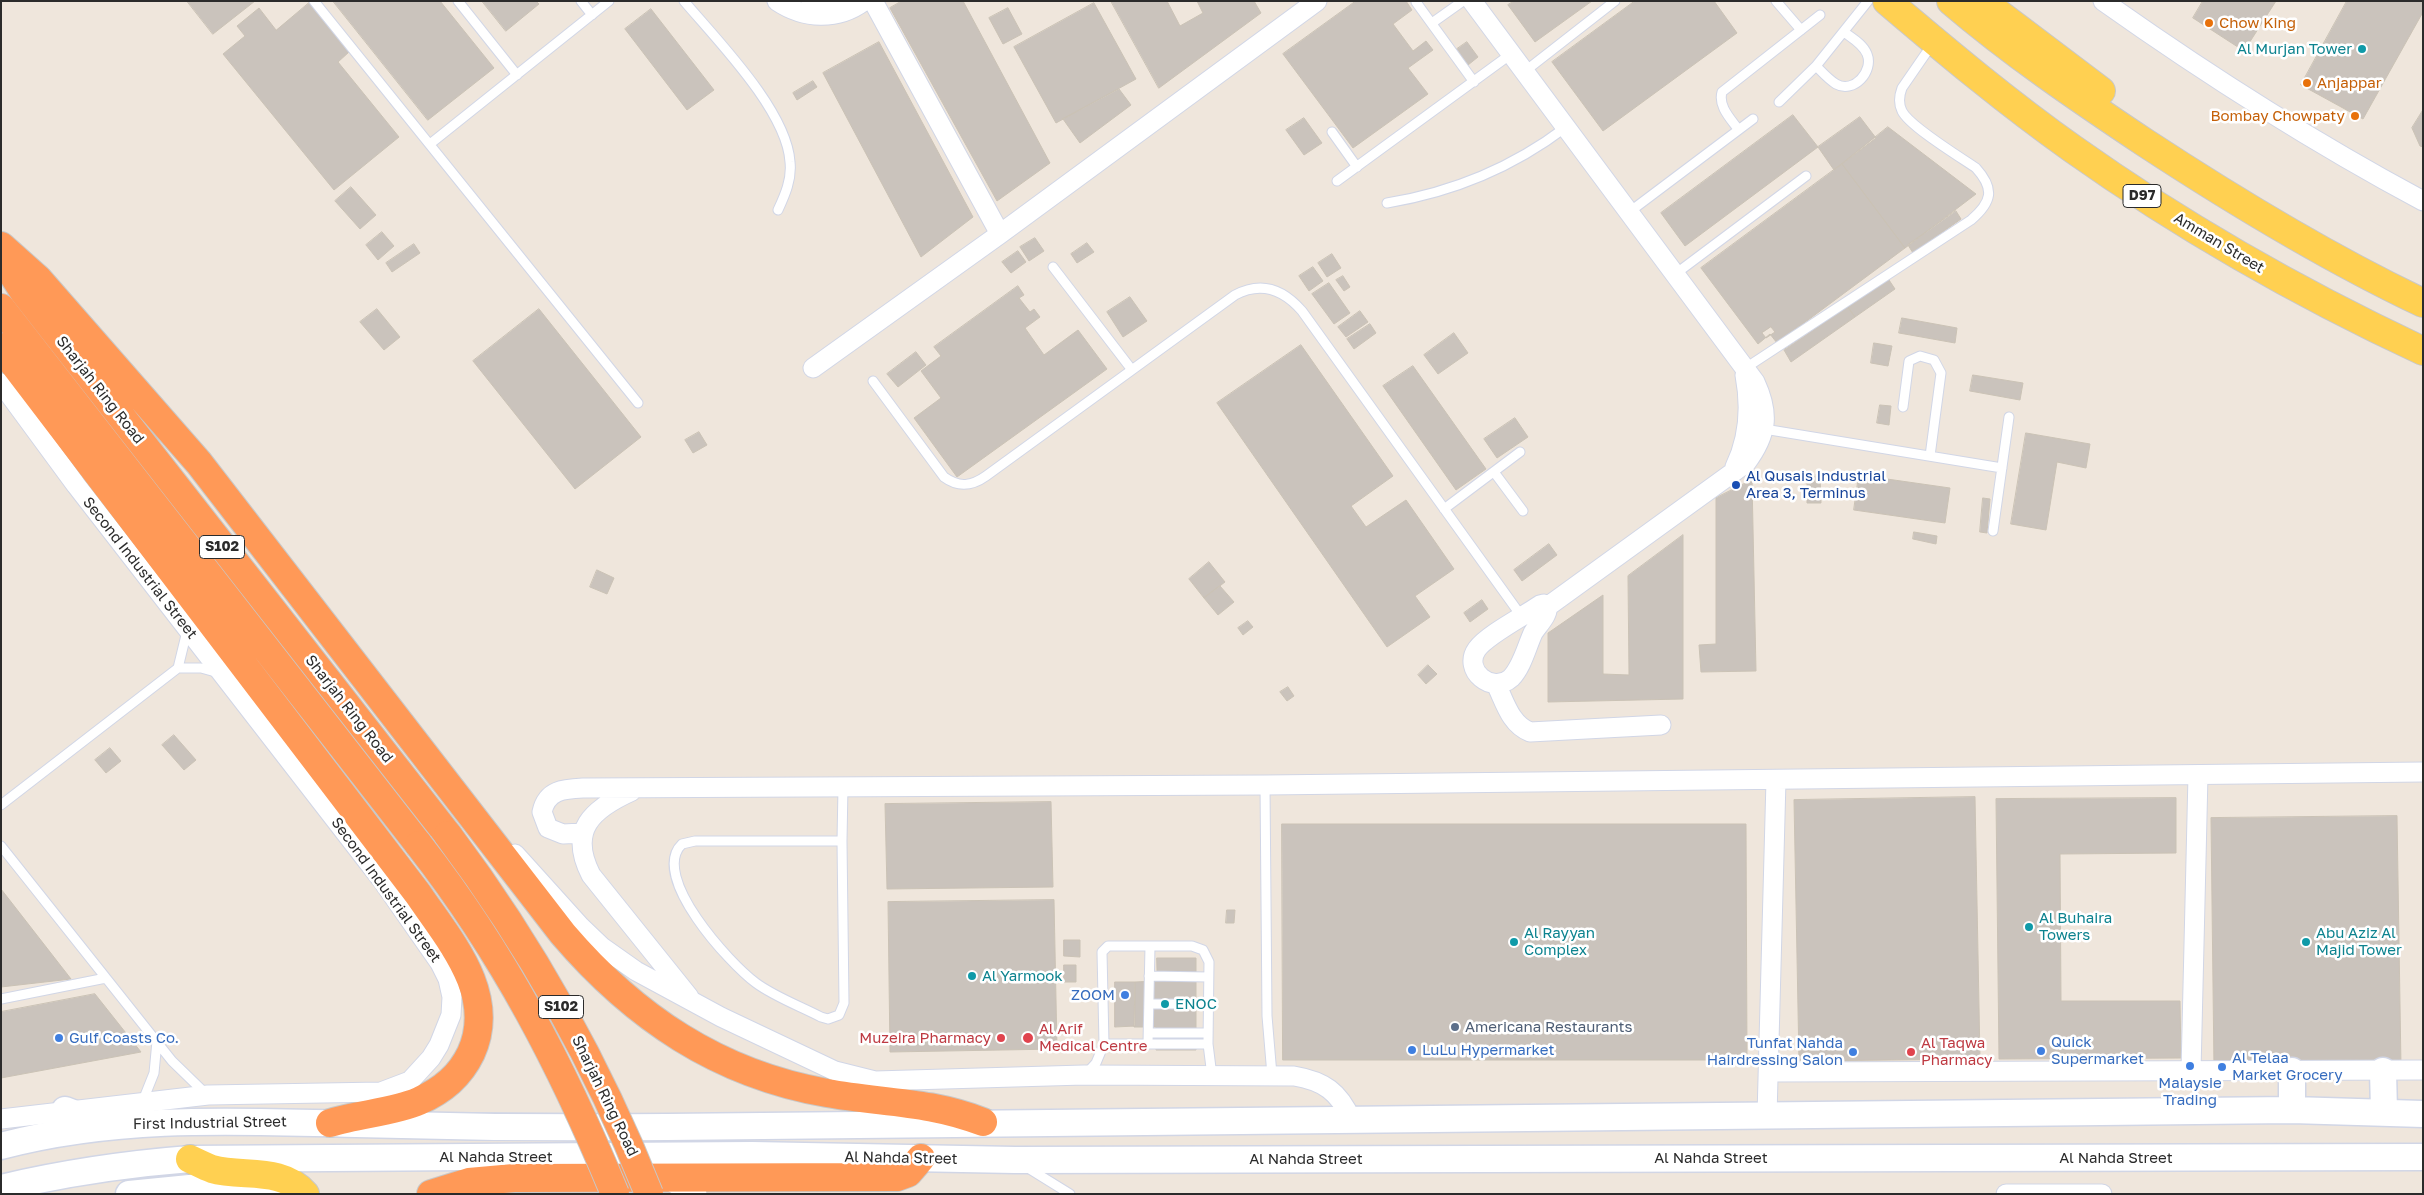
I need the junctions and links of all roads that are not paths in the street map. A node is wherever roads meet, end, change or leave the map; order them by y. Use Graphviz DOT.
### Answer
graph roads {
  1 [pos="314,1"];
  2 [pos="458,1"];
  3 [pos="581,1"];
  4 [pos="610,1"];
  5 [pos="684,1"];
  6 [pos="777,1"];
  7 [pos="811,1"];
  8 [pos="854,1"];
  9 [pos="864,1"];
  10 [pos="873,1"];
  11 [pos="1317,1"];
  12 [pos="1614,1"];
  13 [pos="1776,1"];
  14 [pos="1868,1"];
  15 [pos="1887,1"];
  16 [pos="1951,1"];
  17 [pos="1982,1"];
  18 [pos="2103,1"];
  19 [pos="1416,2"];
  20 [pos="1474,5"];
  21 [pos="592,15"];
  22 [pos="1820,15"];
  23 [pos="1432,24"];
  24 [pos="1801,30"];
  25 [pos="1844,32"];
  26 [pos="1934,41"];
  27 [pos="1511,54"];
  28 [pos="1816,66"];
  29 [pos="1524,72"];
  30 [pos="517,75"];
  31 [pos="1474,82"];
  32 [pos="1779,102"];
  33 [pos="1752,119"];
  34 [pos="1566,127"];
  35 [pos="1738,129"];
  36 [pos="1332,132"];
  37 [pos="430,144"];
  38 [pos="1357,167"];
  39 [pos="1806,176"];
  40 [pos="1337,181"];
  41 [pos="2423,201"];
  42 [pos="1387,203"];
  43 [pos="778,210"];
  44 [pos="1628,213"];
  45 [pos="1000,234"];
  46 [pos="1,246"];
  47 [pos="1,255"];
  48 [pos="1053,268"];
  49 [pos="1674,275"];
  50 [pos="2420,302"];
  51 [pos="1,308"];
  52 [pos="1,347"];
  53 [pos="2423,351"];
  54 [pos="813,368"];
  55 [pos="1744,369"];
  56 [pos="1132,370"];
  57 [pos="873,381"];
  58 [pos="1,383"];
  59 [pos="638,403"];
  60 [pos="1903,407"];
  61 [pos="2009,417"];
  62 [pos="1764,429"];
  63 [pos="1520,452"];
  64 [pos="1930,456"];
  65 [pos="2002,468"];
  66 [pos="1494,472"];
  67 [pos="1731,475"];
  68 [pos="1444,509"];
  69 [pos="1523,511"];
  70 [pos="1993,531"];
  71 [pos="1547,607"];
  72 [pos="1522,617"];
  73 [pos="187,629"];
  74 [pos="178,668"];
  75 [pos="223,675"];
  76 [pos="1501,682"];
  77 [pos="1661,725"];
  78 [pos="2423,772"];
  79 [pos="2198,775"];
  80 [pos="1776,780"];
  81 [pos="1265,785"];
  82 [pos="843,788"];
  83 [pos="638,789"];
  84 [pos="1,805"];
  85 [pos="582,833"];
  86 [pos="491,838"];
  87 [pos="842,841"];
  88 [pos="1,846"];
  89 [pos="1150,946"];
  90 [pos="1149,976"];
  91 [pos="1208,977"];
  92 [pos="106,978"];
  93 [pos="1,998"];
  94 [pos="694,1003"];
  95 [pos="1149,1004"];
  96 [pos="1208,1004"];
  97 [pos="1149,1033"];
  98 [pos="1208,1034"];
  99 [pos="157,1041"];
  100 [pos="1148,1043"];
  101 [pos="1104,1044"];
  102 [pos="1208,1044"];
  103 [pos="2423,1070"];
  104 [pos="2191,1071"];
  105 [pos="2292,1071"];
  106 [pos="2383,1071"];
  107 [pos="1769,1072"];
  108 [pos="1272,1075"];
  109 [pos="1084,1076"];
  110 [pos="1212,1076"];
  111 [pos="208,1095"];
  112 [pos="142,1103"];
  113 [pos="66,1110"];
  114 [pos="2292,1110"];
  115 [pos="2384,1111"];
  116 [pos="2423,1114"];
  117 [pos="1767,1116"];
  118 [pos="1,1119"];
  119 [pos="1351,1119"];
  120 [pos="983,1122"];
  121 [pos="330,1123"];
  122 [pos="104,1126"];
  123 [pos="1,1146"];
  124 [pos="2423,1157"];
  125 [pos="921,1158"];
  126 [pos="190,1159"];
  127 [pos="1015,1160"];
  128 [pos="658,1186"];
  129 [pos="1,1188"];
  130 [pos="302,1191"];
  131 [pos="129,1194"];
  132 [pos="431,1194"];
  133 [pos="615,1194"];
  134 [pos="698,1194"];
  135 [pos="1070,1194"];
  136 [pos="2006,1194"];
  137 [pos="2102,1194"];
  1 -- 37 [label="lane"];
  2 -- 30 [label="lane"];
  3 -- 21 [label="lane"];
  4 -- 21 [label="lane"];
  5 -- 43 [label="lane"];
  6 -- 9 [label="street"];
  7 -- 8 [label="street"];
  10 -- 45 [label="street"];
  11 -- 45 [label="street"];
  12 -- 29 [label="lane"];
  13 -- 24 [label="lane"];
  14 -- 25 [label="lane"];
  15 -- 26 [label="main road, Amman Street / D97"];
  16 -- 50 [label="main road"];
  17 -- 50 [label="main road"];
  18 -- 41 [label="street"];
  19 -- 23 [label="lane"];
  20 -- 23 [label="lane"];
  20 -- 27 [label="street"];
  21 -- 30 [label="lane"];
  22 -- 24 [label="lane"];
  23 -- 31 [label="lane"];
  24 -- 35 [label="lane"];
  25 -- 28 [label="lane"];
  25 -- 28 [label="lane"];
  26 -- 53 [label="main road, Amman Street / D97"];
  26 -- 55 [label="lane"];
  27 -- 29 [label="street"];
  27 -- 31 [label="lane"];
  28 -- 32 [label="lane"];
  29 -- 34 [label="street"];
  30 -- 37 [label="lane"];
  31 -- 38 [label="lane"];
  33 -- 35 [label="lane"];
  34 -- 42 [label="lane"];
  34 -- 44 [label="street"];
  35 -- 44 [label="lane"];
  36 -- 38 [label="lane"];
  37 -- 59 [label="lane"];
  38 -- 40 [label="lane"];
  39 -- 49 [label="lane"];
  44 -- 49 [label="street"];
  45 -- 54 [label="street"];
  46 -- 86 [label="highway"];
  47 -- 128 [label="highway, Sharjah Ring Road / S102, bridge"];
  48 -- 56 [label="lane"];
  49 -- 55 [label="street"];
  51 -- 133 [label="highway, Sharjah Ring Road / S102, bridge"];
  52 -- 121 [label="highway"];
  55 -- 62 [label="street"];
  55 -- 67 [label="street"];
  56 -- 57 [label="lane"];
  56 -- 68 [label="lane"];
  58 -- 73 [label="street, Second Industrial Street"];
  60 -- 64 [label="lane"];
  61 -- 65 [label="lane"];
  62 -- 64 [label="lane"];
  62 -- 67 [label="street"];
  63 -- 66 [label="lane"];
  64 -- 65 [label="lane"];
  65 -- 70 [label="lane"];
  66 -- 68 [label="lane"];
  66 -- 69 [label="lane"];
  67 -- 71 [label="street"];
  68 -- 72 [label="lane"];
  71 -- 72 [label="street"];
  71 -- 76 [label="street"];
  72 -- 76 [label="street"];
  73 -- 74 [label="lane"];
  73 -- 75 [label="street, Second Industrial Street"];
  74 -- 75 [label="lane"];
  74 -- 84 [label="lane"];
  75 -- 111 [label="street, Second Industrial Street"];
  76 -- 77 [label="street"];
  78 -- 79 [label="street"];
  79 -- 80 [label="street"];
  79 -- 104 [label="street"];
  80 -- 81 [label="street"];
  80 -- 107 [label="street"];
  81 -- 82 [label="street"];
  81 -- 108 [label="lane"];
  82 -- 83 [label="street"];
  82 -- 87 [label="lane"];
  83 -- 85 [label="street"];
  83 -- 85 [label="street"];
  85 -- 94 [label="street"];
  86 -- 94 [label="street"];
  86 -- 120 [label="highway"];
  87 -- 87 [label="lane"];
  88 -- 92 [label="lane"];
  89 -- 90 [label="lane"];
  89 -- 91 [label="lane"];
  89 -- 101 [label="lane"];
  90 -- 91 [label="lane"];
  90 -- 95 [label="lane"];
  91 -- 96 [label="lane"];
  92 -- 93 [label="lane"];
  92 -- 99 [label="lane"];
  94 -- 109 [label="street"];
  95 -- 96 [label="lane"];
  95 -- 97 [label="lane"];
  96 -- 98 [label="lane"];
  97 -- 98 [label="lane"];
  97 -- 100 [label="lane"];
  98 -- 102 [label="lane"];
  99 -- 111 [label="lane"];
  99 -- 112 [label="lane"];
  100 -- 101 [label="lane"];
  100 -- 102 [label="lane"];
  101 -- 109 [label="lane"];
  102 -- 110 [label="lane"];
  103 -- 106 [label="street"];
  104 -- 105 [label="street"];
  104 -- 107 [label="street"];
  105 -- 106 [label="street"];
  105 -- 114 [label="main road"];
  106 -- 115 [label="main road"];
  107 -- 117 [label="street"];
  108 -- 110 [label="street"];
  108 -- 119 [label="street"];
  109 -- 110 [label="street"];
  111 -- 112 [label="street, Second Industrial Street"];
  112 -- 113 [label="street, Second Industrial Street"];
  113 -- 118 [label="street, Second Industrial Street"];
  113 -- 122 [label="main road"];
  114 -- 115 [label="main road, Al Nahda Street"];
  114 -- 117 [label="main road, Al Nahda Street"];
  115 -- 116 [label="main road, Al Nahda Street"];
  117 -- 119 [label="main road, Al Nahda Street"];
  119 -- 120 [label="main road, Al Nahda Street"];
  120 -- 121 [label="main road, Al Nahda Street"];
  121 -- 122 [label="main road, First Industrial Street"];
  122 -- 123 [label="main road, First Industrial Street"];
  124 -- 127 [label="main road, Al Nahda Street"];
  125 -- 126 [label="main road, Al Nahda Street"];
  125 -- 127 [label="main road, Al Nahda Street"];
  125 -- 128 [label="highway"];
  126 -- 129 [label="main road"];
  126 -- 130 [label="main road"];
  127 -- 135 [label="lane"];
  128 -- 132 [label="highway"];
  128 -- 134 [label="street"];
  130 -- 131 [label="main road"];
  136 -- 137 [label="street"];
}
